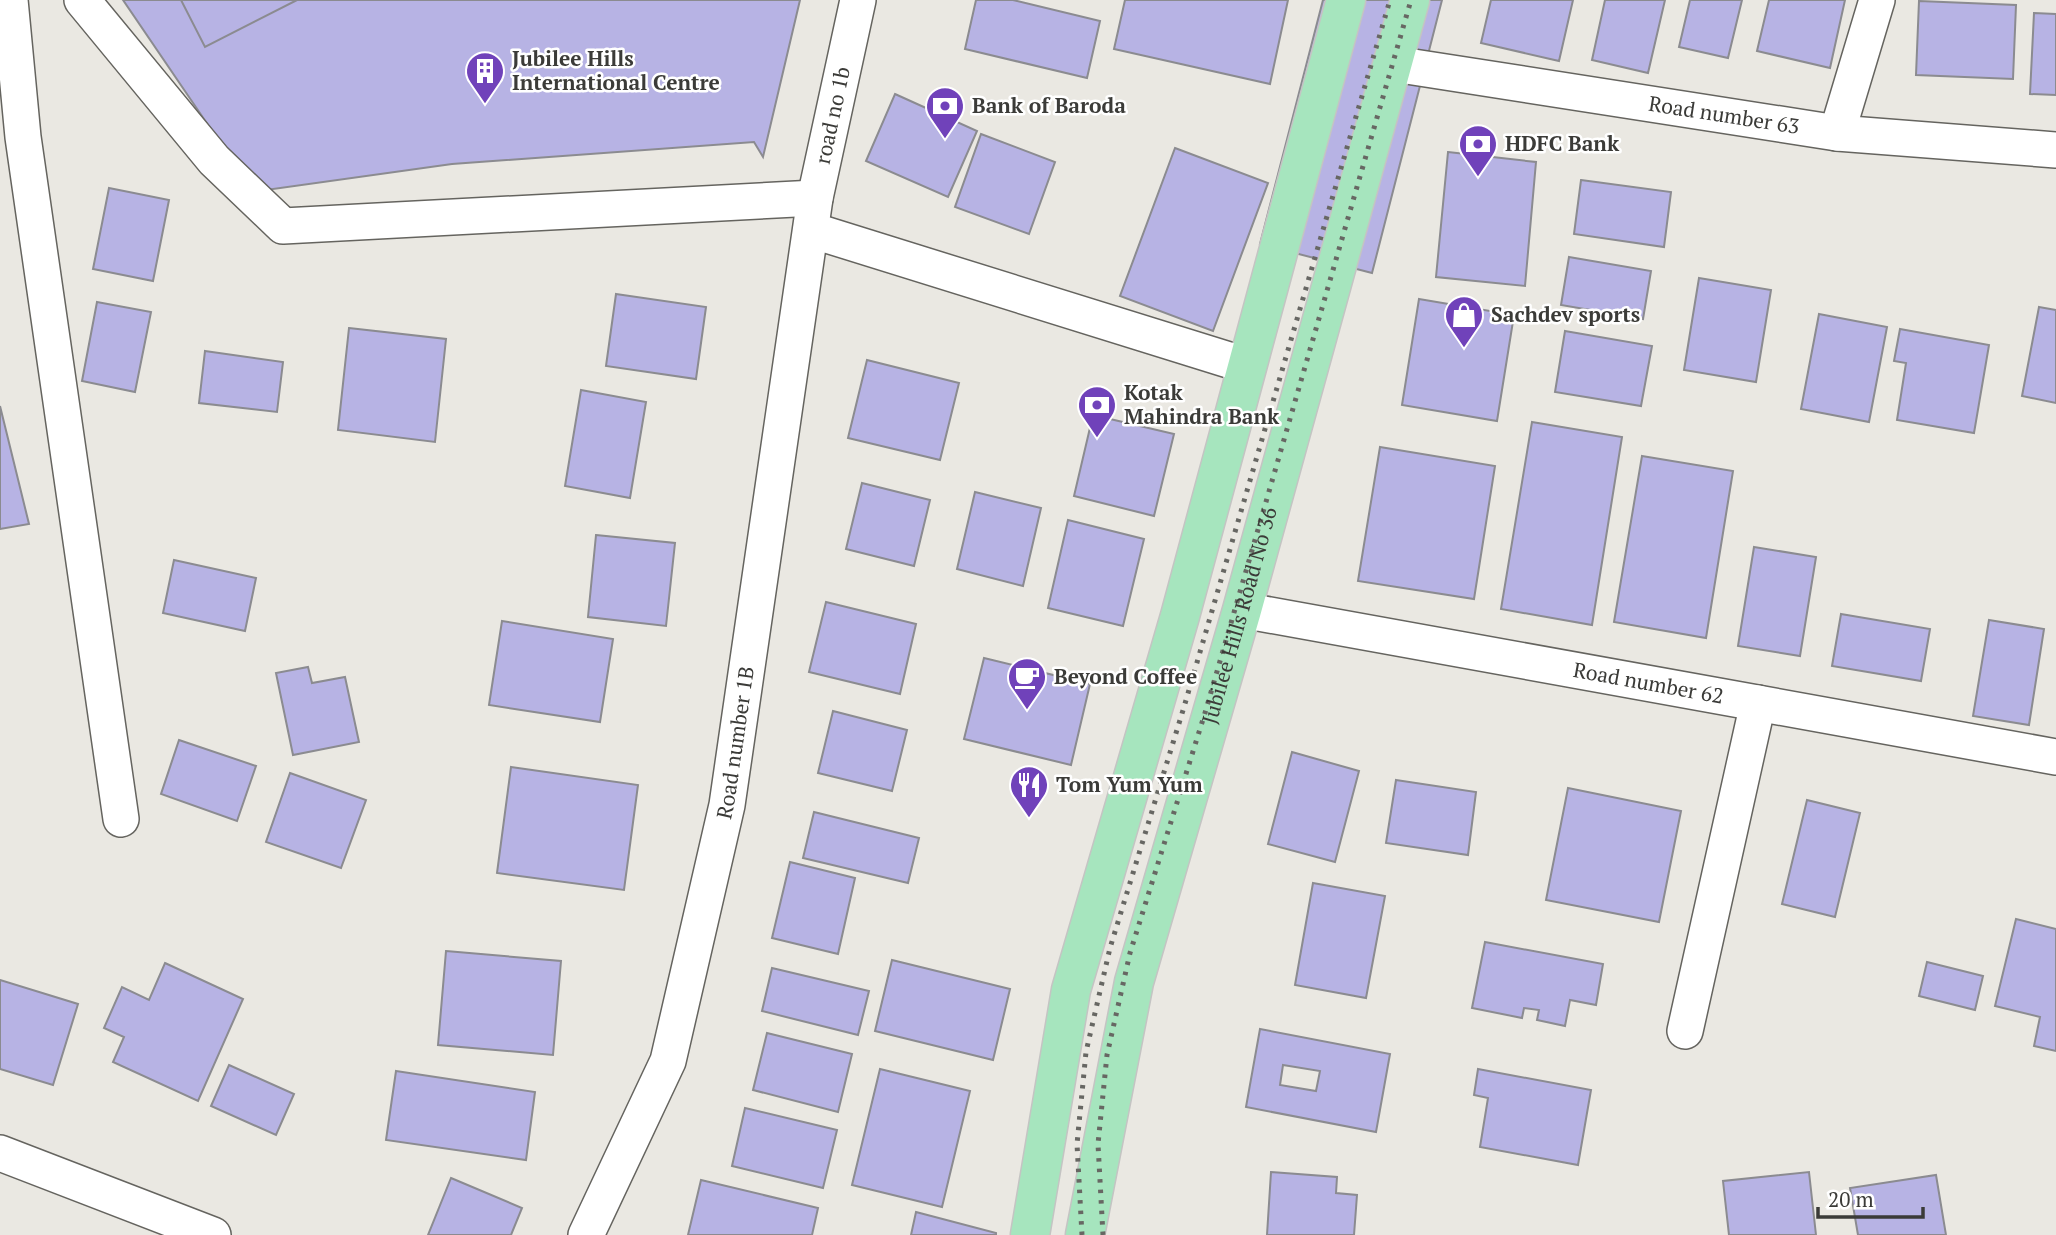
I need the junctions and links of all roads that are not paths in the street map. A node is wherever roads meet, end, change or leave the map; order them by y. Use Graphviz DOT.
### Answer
graph roads {
  1 [pos="10,0"];
  2 [pos="82,0"];
  3 [pos="858,0"];
  4 [pos="1346,0"];
  5 [pos="1410,0"];
  6 [pos="1877,0"];
  7 [pos="1394,64"];
  8 [pos="1837,133"];
  9 [pos="2056,150"];
  10 [pos="813,214"];
  11 [pos="1269,286"];
  12 [pos="1310,359"];
  13 [pos="1248,366"];
  14 [pos="1242,610"];
  15 [pos="1758,703"];
  16 [pos="2056,757"];
  17 [pos="121,818"];
  18 [pos="1103,878"];
  19 [pos="1158,896"];
  20 [pos="1685,1031"];
  21 [pos="0,1153"];
  22 [pos="200,1233"];
  23 [pos="586,1235"];
  24 [pos="1030,1235"];
  25 [pos="1085,1235"];
  1 -- 17 [label="street"];
  2 -- 10 [label="street"];
  3 -- 10 [label="street, road no 1b"];
  4 -- 11 [label="main road"];
  5 -- 7 [label="main road, Jubilee Hills Road No 36"];
  6 -- 8 [label="street"];
  7 -- 8 [label="street, Road number 63"];
  7 -- 12 [label="main road, Jubilee Hills Road No 36"];
  8 -- 9 [label="street, Road number 63"];
  10 -- 13 [label="street"];
  10 -- 23 [label="street, Road number 1B"];
  11 -- 12 [label="main road"];
  11 -- 13 [label="main road"];
  12 -- 14 [label="main road, Jubilee Hills Road No 36"];
  13 -- 18 [label="main road"];
  14 -- 15 [label="street, Road number 62"];
  14 -- 19 [label="main road, Jubilee Hills Road No 36"];
  15 -- 16 [label="street, Road number 62"];
  15 -- 20 [label="street"];
  18 -- 19 [label="main road"];
  18 -- 24 [label="main road"];
  19 -- 25 [label="main road, Jubilee Hills Road No 36"];
  21 -- 22 [label="street"];
}
